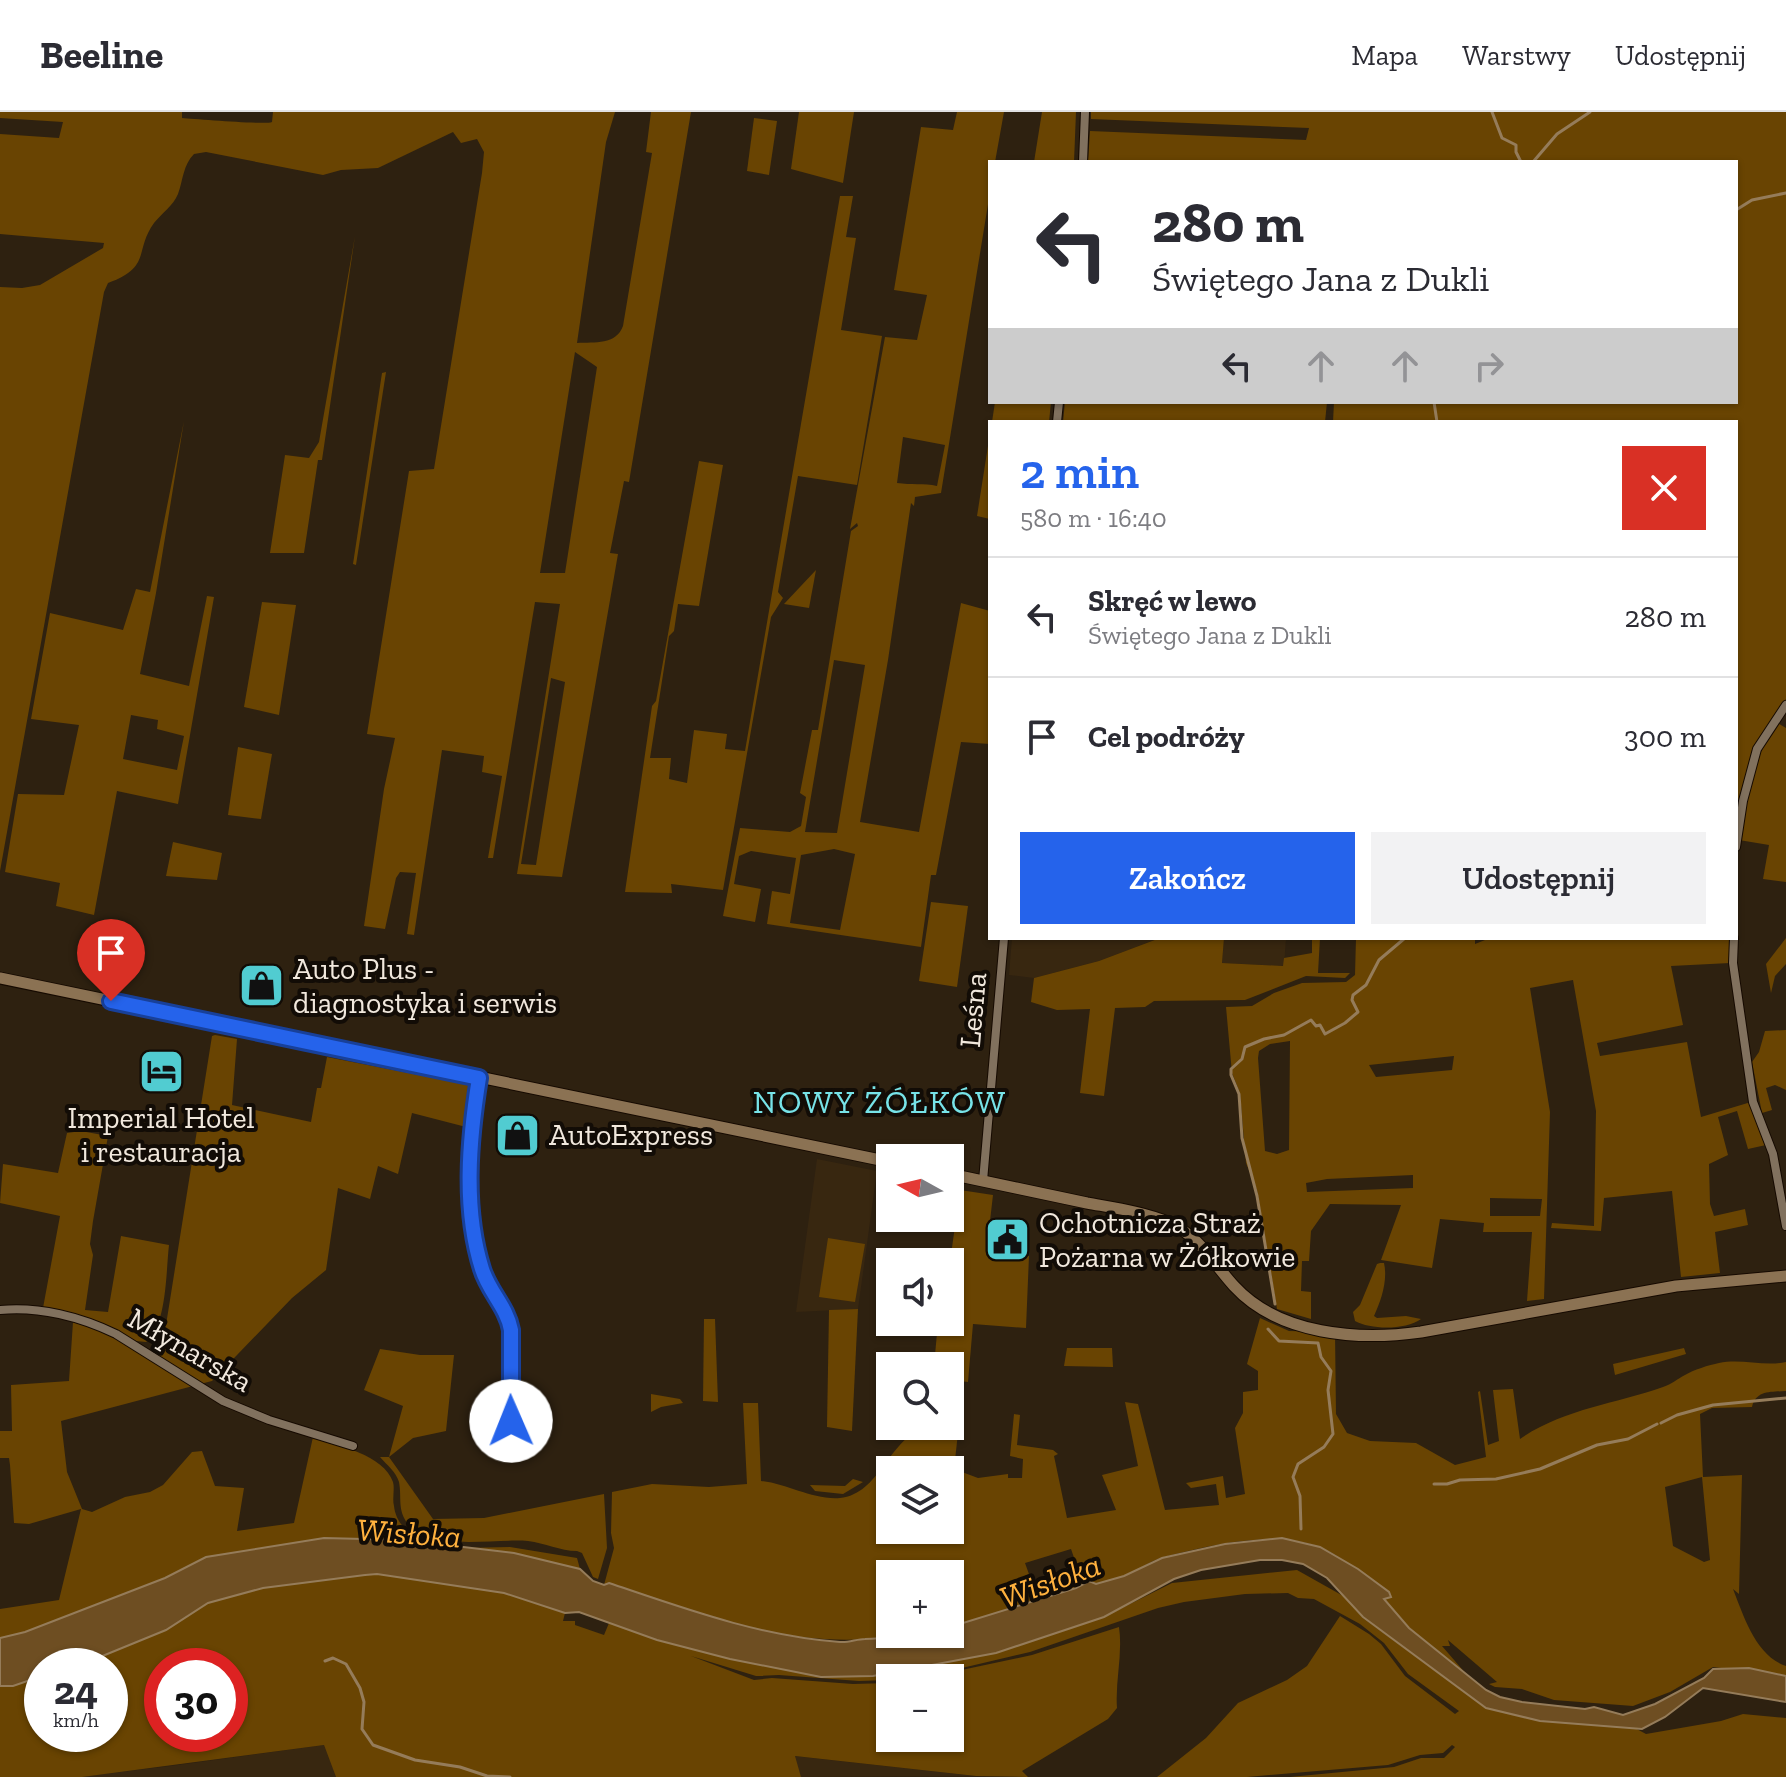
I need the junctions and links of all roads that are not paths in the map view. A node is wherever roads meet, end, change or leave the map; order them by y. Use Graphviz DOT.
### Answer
graph roads {
  1 [pos="1085,112"];
  2 [pos="1083,160"];
  3 [pos="1786,705"];
  4 [pos="1738,834"];
  5 [pos="1004,940"];
  6 [pos="1734,940"];
  7 [pos="0,978"];
  8 [pos="479,1078"];
  9 [pos="876,1159"];
  10 [pos="964,1177"];
  11 [pos="983,1181"];
  12 [pos="1786,1226"];
  13 [pos="1786,1276"];
  14 [pos="0,1310"];
  15 [pos="511,1421"];
  16 [pos="353,1446"];
  1 -- 2 [label="street"];
  3 -- 4 [label="street"];
  5 -- 11 [label="street, Leśna"];
  6 -- 12 [label="street"];
  7 -- 8 [label="main road"];
  8 -- 9 [label="main road"];
  8 -- 15 [label="street"];
  10 -- 11 [label="main road"];
  11 -- 13 [label="main road"];
  14 -- 16 [label="street, Młynarska"];
}
